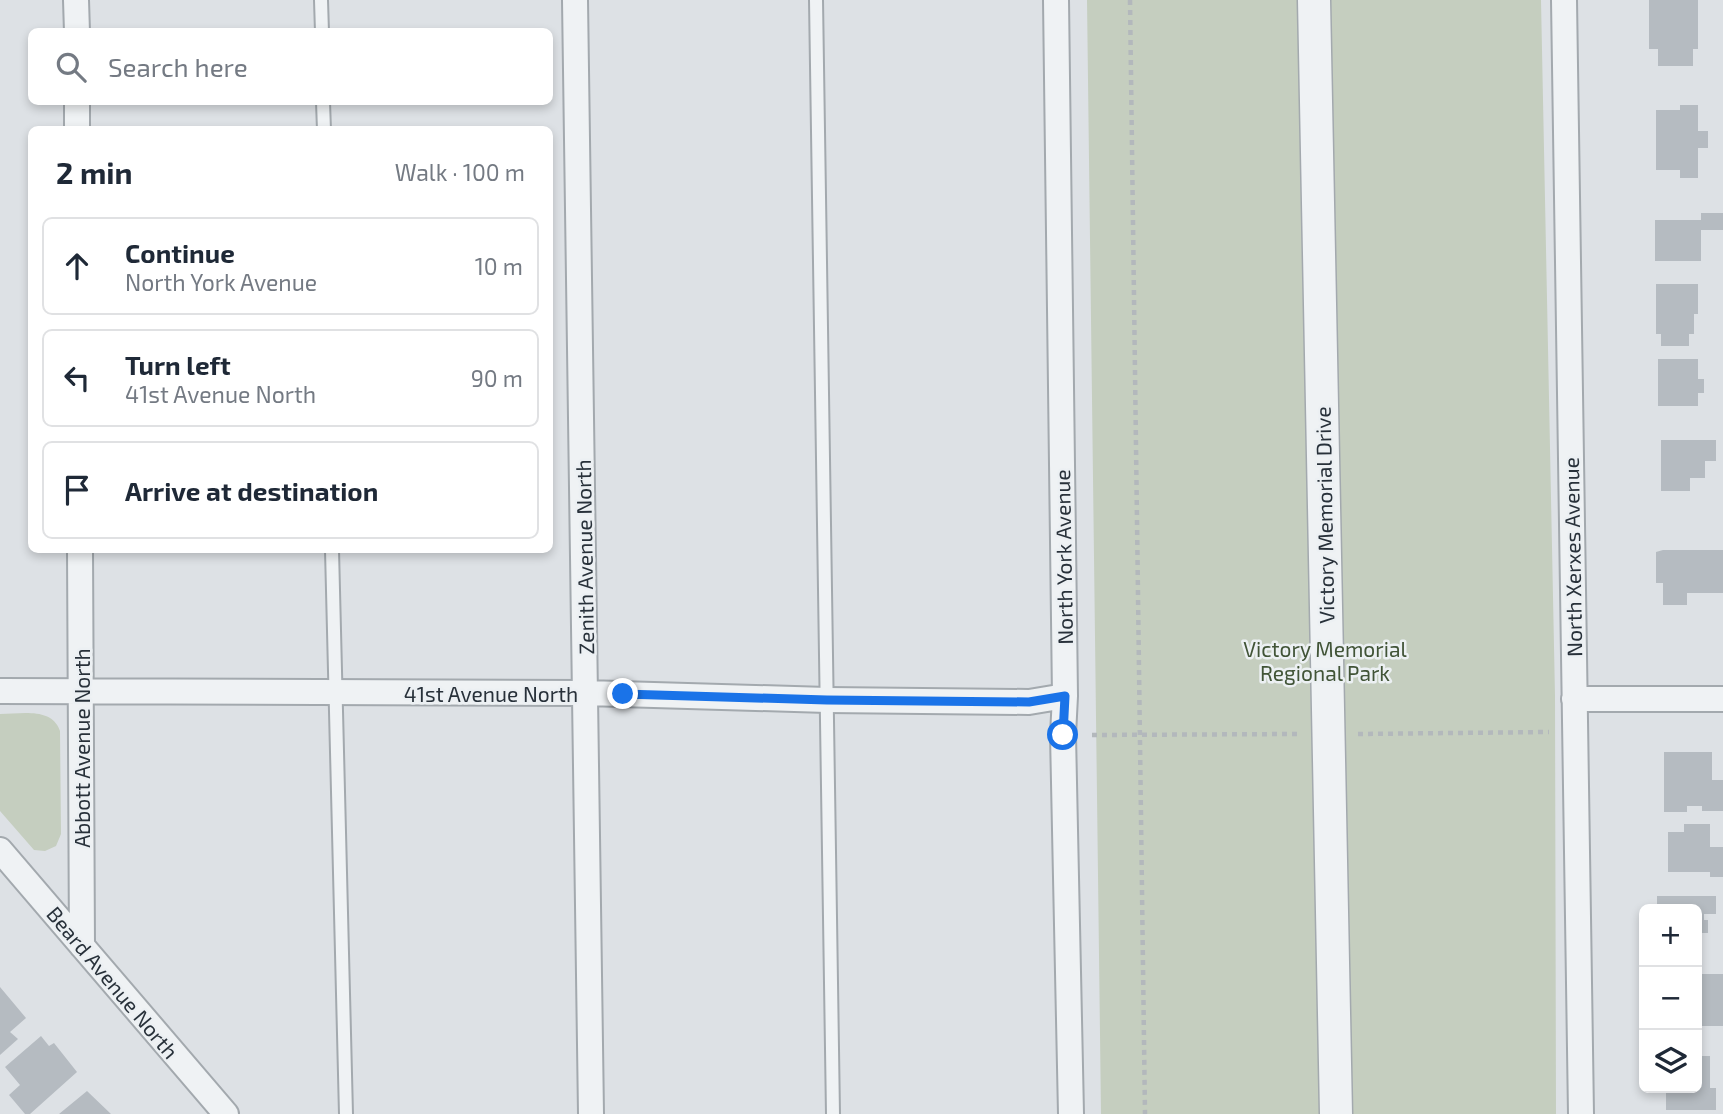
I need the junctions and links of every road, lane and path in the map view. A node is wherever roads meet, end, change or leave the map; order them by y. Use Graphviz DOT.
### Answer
graph roads {
  1 [pos="76,0"];
  2 [pos="321,0"];
  3 [pos="575,0"];
  4 [pos="816,0"];
  5 [pos="1056,0"];
  6 [pos="1130,0"];
  7 [pos="1314,0"];
  8 [pos="1564,0"];
  9 [pos="77,28"];
  10 [pos="322,28"];
  11 [pos="77,105"];
  12 [pos="323,105"];
  13 [pos="77,126"];
  14 [pos="324,126"];
  15 [pos="80,553"];
  16 [pos="332,553"];
  17 [pos="0,691"];
  18 [pos="81,692"];
  19 [pos="335,693"];
  20 [pos="586,693"];
  21 [pos="1065,696"];
  22 [pos="1574,699"];
  23 [pos="1723,699"];
  24 [pos="827,700"];
  25 [pos="0,850"];
  26 [pos="82,946"];
  27 [pos="226,1114"];
  28 [pos="346,1114"];
  29 [pos="591,1114"];
  30 [pos="833,1114"];
  31 [pos="1071,1114"];
  32 [pos="1145,1114"];
  33 [pos="1336,1114"];
  34 [pos="1581,1114"];
  1 -- 9 [label="street"];
  2 -- 10 [label="lane"];
  3 -- 20 [label="street, Zenith Avenue North"];
  4 -- 24 [label="lane"];
  5 -- 21 [label="street, North York Avenue"];
  6 -- 32 [label="path"];
  7 -- 33 [label="street, Victory Memorial Drive"];
  8 -- 22 [label="street, North Xerxes Avenue"];
  11 -- 13 [label="street"];
  12 -- 14 [label="lane"];
  15 -- 18 [label="street, Abbott Avenue North"];
  16 -- 19 [label="lane"];
  17 -- 18 [label="street, 41st Avenue North"];
  18 -- 19 [label="street, 41st Avenue North"];
  18 -- 26 [label="street, Abbott Avenue North"];
  19 -- 20 [label="street, 41st Avenue North"];
  19 -- 28 [label="lane"];
  20 -- 24 [label="street, 41st Avenue North"];
  20 -- 29 [label="street, Zenith Avenue North"];
  21 -- 24 [label="street, 41st Avenue North"];
  21 -- 31 [label="street, North York Avenue"];
  22 -- 23 [label="street"];
  22 -- 34 [label="street, North Xerxes Avenue"];
  24 -- 30 [label="lane"];
  25 -- 26 [label="street, Beard Avenue North"];
  26 -- 27 [label="street, Beard Avenue North"];
}
